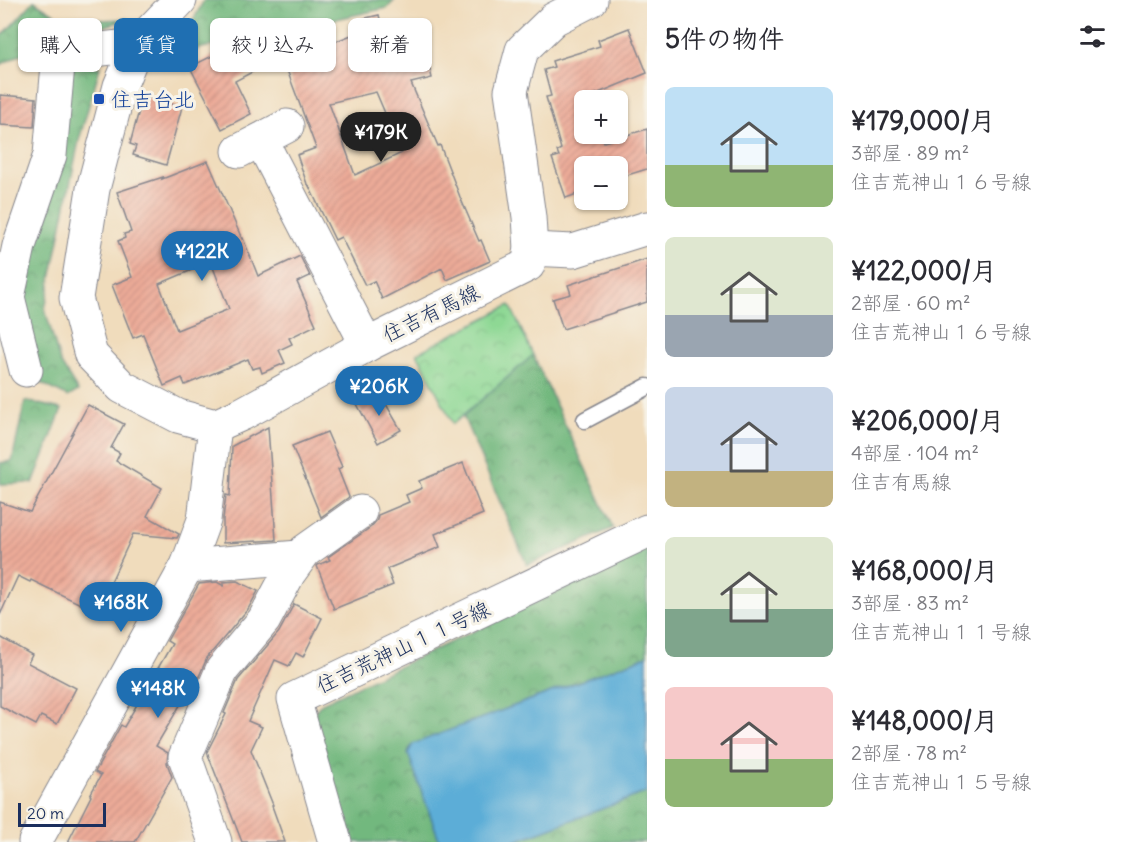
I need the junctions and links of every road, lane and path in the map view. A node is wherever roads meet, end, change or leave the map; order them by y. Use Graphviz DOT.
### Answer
graph roads {
  1 [pos="180,0"];
  2 [pos="591,0"];
  3 [pos="163,18"];
  4 [pos="114,48"];
  5 [pos="126,72"];
  6 [pos="262,139"];
  7 [pos="647,228"];
  8 [pos="531,249"];
  9 [pos="4,297"];
  10 [pos="367,345"];
  11 [pos="26,370"];
  12 [pos="647,387"];
  13 [pos="585,420"];
  14 [pos="215,426"];
  15 [pos="360,512"];
  16 [pos="647,531"];
  17 [pos="299,557"];
  18 [pos="187,566"];
  19 [pos="35,842"];
  20 [pos="215,842"];
  21 [pos="335,842"];
  1 -- 3 [label="street"];
  2 -- 8 [label="street"];
  4 -- 9 [label="street"];
  5 -- 14 [label="street"];
  6 -- 10 [label="street"];
  7 -- 8 [label="street"];
  8 -- 10 [label="street, 住吉有馬線"];
  9 -- 11 [label="street"];
  10 -- 14 [label="street, 住吉有馬線"];
  12 -- 13 [label="lane"];
  14 -- 18 [label="street"];
  15 -- 17 [label="street"];
  16 -- 21 [label="street, 住吉荒神山１１号線"];
  17 -- 18 [label="street"];
  17 -- 20 [label="street"];
  18 -- 19 [label="street"];
}
